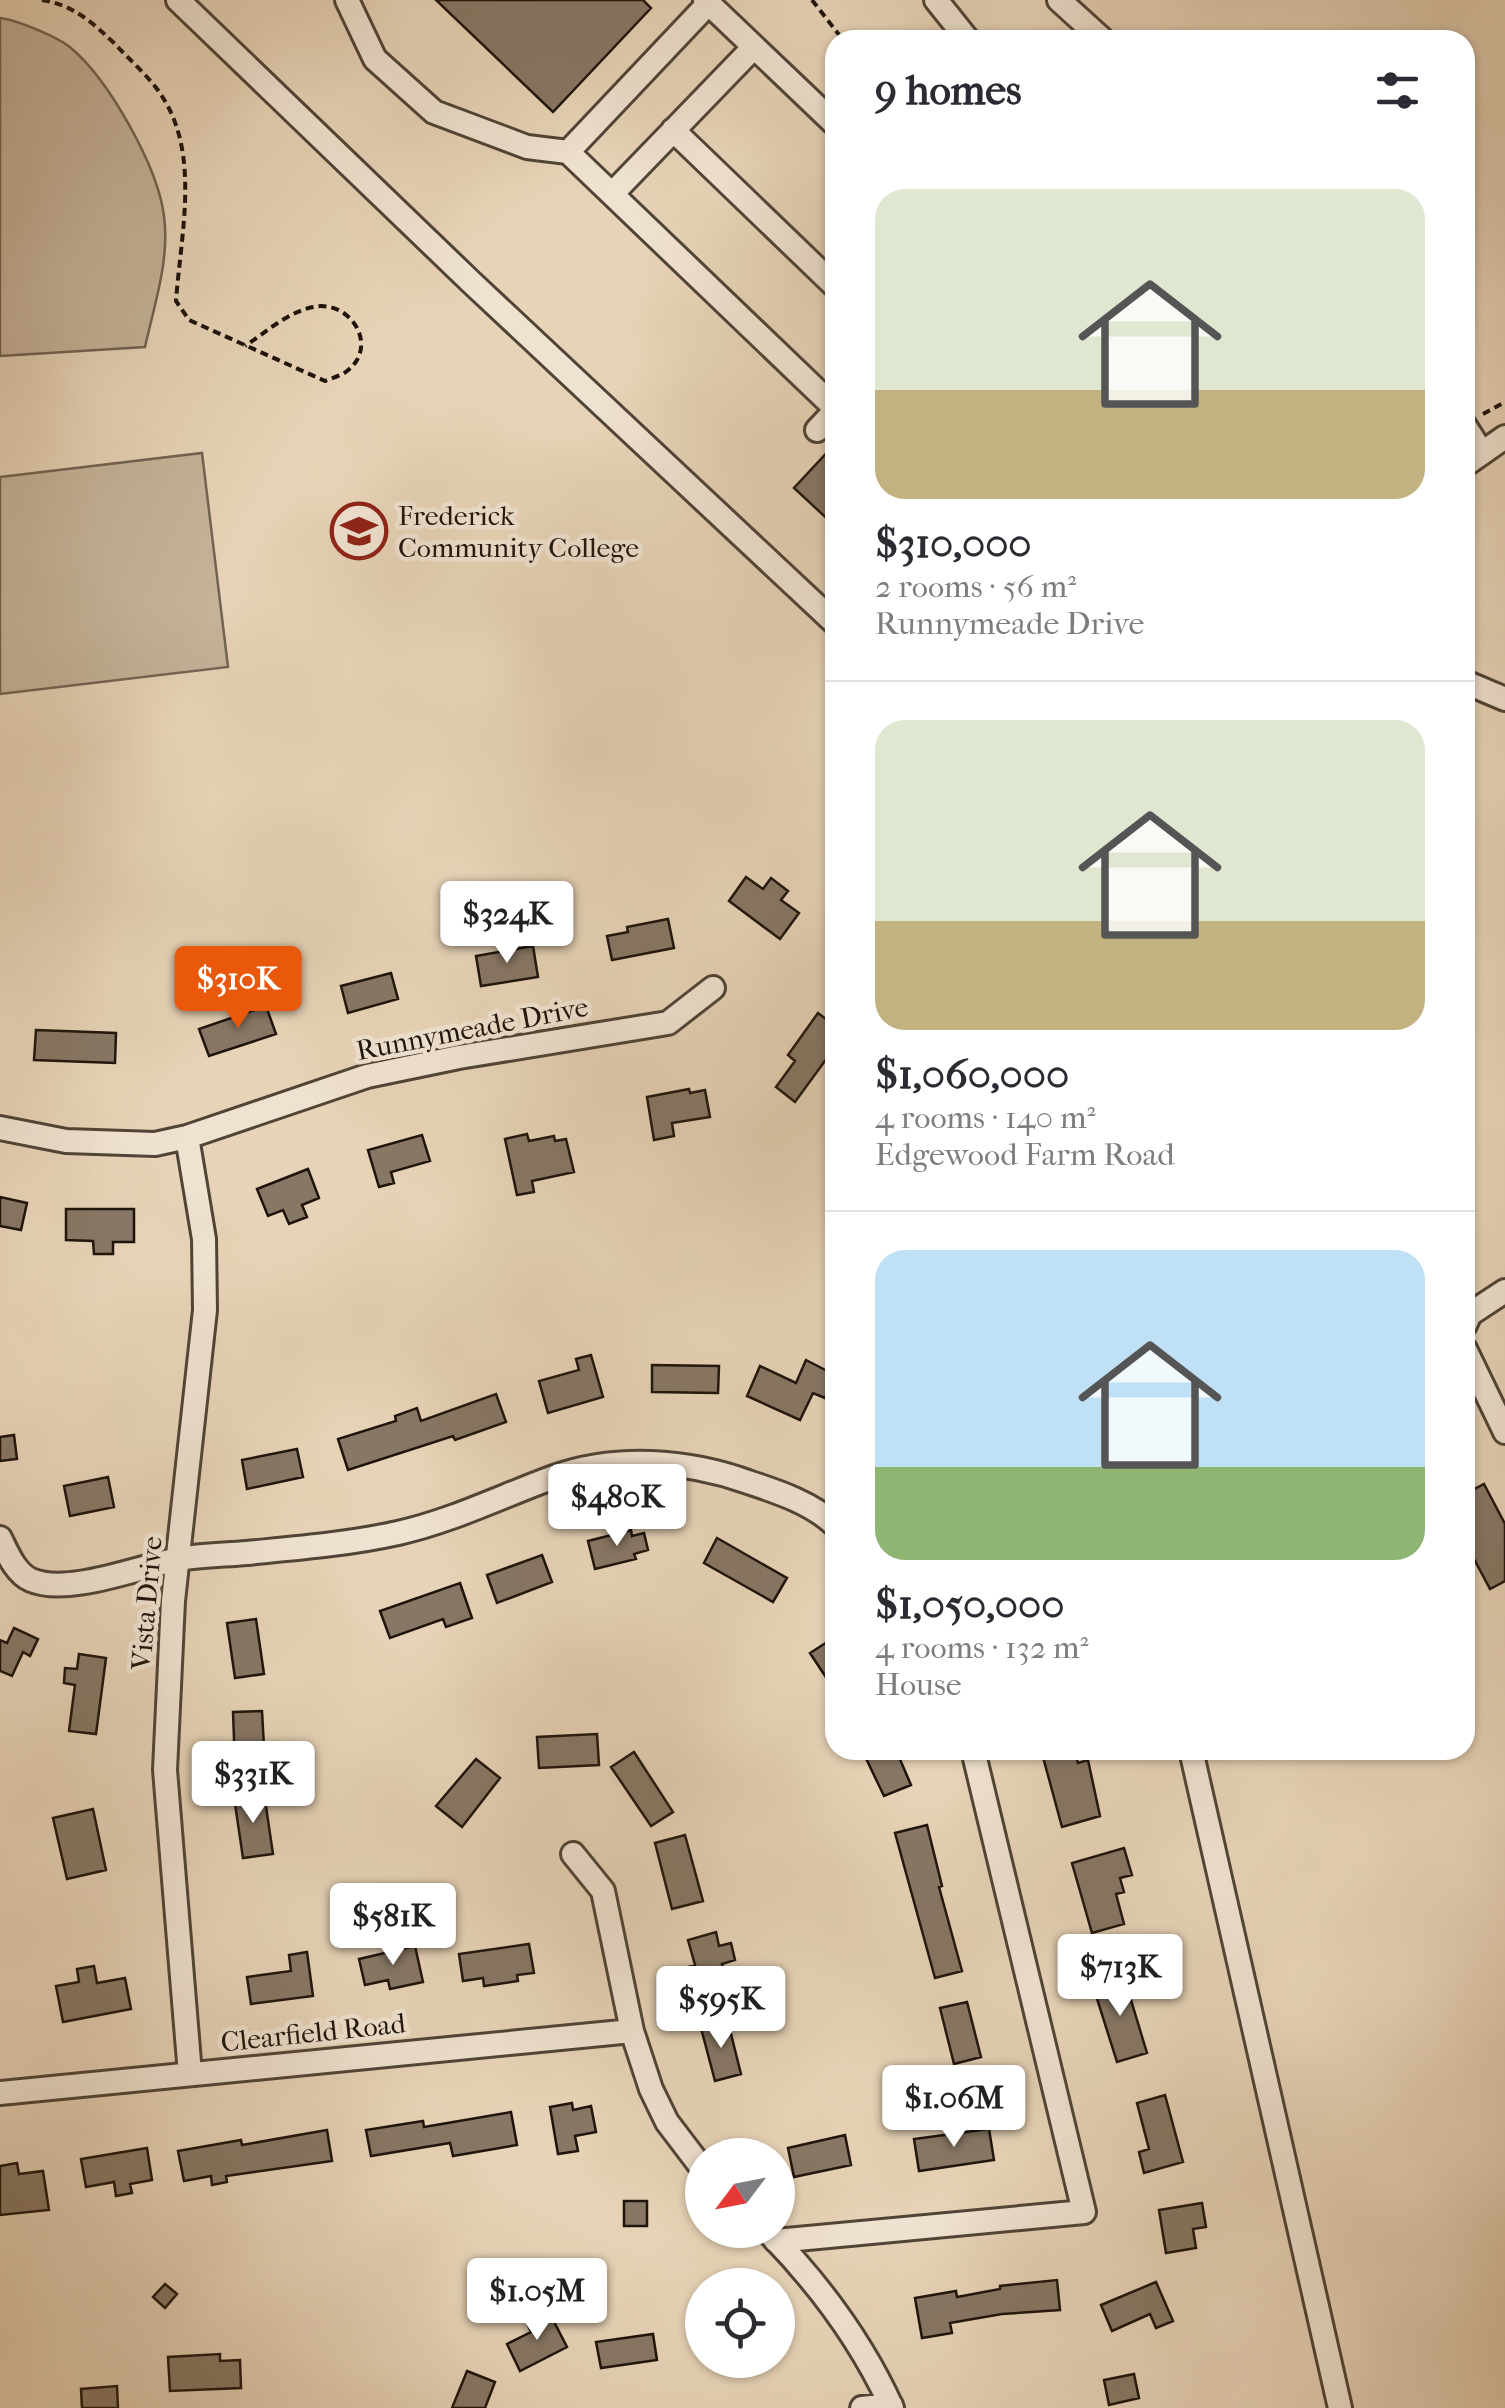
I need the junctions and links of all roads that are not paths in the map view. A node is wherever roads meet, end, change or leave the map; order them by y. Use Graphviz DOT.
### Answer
graph roads {
  1 [pos="178,0"];
  2 [pos="346,0"];
  3 [pos="936,0"];
  4 [pos="1060,0"];
  5 [pos="706,2"];
  6 [pos="960,30"];
  7 [pos="1092,30"];
  8 [pos="754,47"];
  9 [pos="825,114"];
  10 [pos="674,130"];
  11 [pos="568,152"];
  12 [pos="612,194"];
  13 [pos="825,276"];
  14 [pos="825,400"];
  15 [pos="825,421"];
  16 [pos="817,430"];
  17 [pos="1505,437"];
  18 [pos="1475,458"];
  19 [pos="825,613"];
  20 [pos="1475,686"];
  21 [pos="1505,700"];
  22 [pos="714,988"];
  23 [pos="0,1128"];
  24 [pos="187,1138"];
  25 [pos="1505,1291"];
  26 [pos="1475,1311"];
  27 [pos="1475,1369"];
  28 [pos="1505,1432"];
  29 [pos="825,1515"];
  30 [pos="0,1538"];
  31 [pos="180,1559"];
  32 [pos="975,1760"];
  33 [pos="1193,1760"];
  34 [pos="572,1854"];
  35 [pos="632,2031"];
  36 [pos="190,2074"];
  37 [pos="0,2093"];
  38 [pos="685,2146"];
  39 [pos="795,2234"];
  40 [pos="782,2248"];
  41 [pos="892,2407"];
  42 [pos="862,2408"];
  43 [pos="1340,2408"];
  1 -- 19 [label="street"];
  2 -- 11 [label="street"];
  3 -- 6 [label="street"];
  4 -- 7 [label="street"];
  5 -- 8 [label="street"];
  5 -- 11 [label="street"];
  8 -- 9 [label="street"];
  8 -- 10 [label="street"];
  10 -- 12 [label="street"];
  10 -- 13 [label="street"];
  11 -- 12 [label="street"];
  12 -- 14 [label="street"];
  15 -- 16 [label="street"];
  17 -- 18 [label="street"];
  20 -- 21 [label="street"];
  22 -- 24 [label="street, Runnymeade Drive"];
  23 -- 24 [label="street, Runnymeade Drive"];
  24 -- 31 [label="street, Vista Drive"];
  25 -- 26 [label="street"];
  27 -- 28 [label="street"];
  29 -- 31 [label="street"];
  30 -- 31 [label="street"];
  31 -- 36 [label="street, Vista Drive"];
  32 -- 39 [label="street"];
  33 -- 43 [label="street"];
  34 -- 35 [label="street"];
  35 -- 36 [label="street, Clearfield Road"];
  35 -- 38 [label="street"];
  36 -- 37 [label="street, Clearfield Road"];
  40 -- 41 [label="street"];
  41 -- 42 [label="street"];
}
